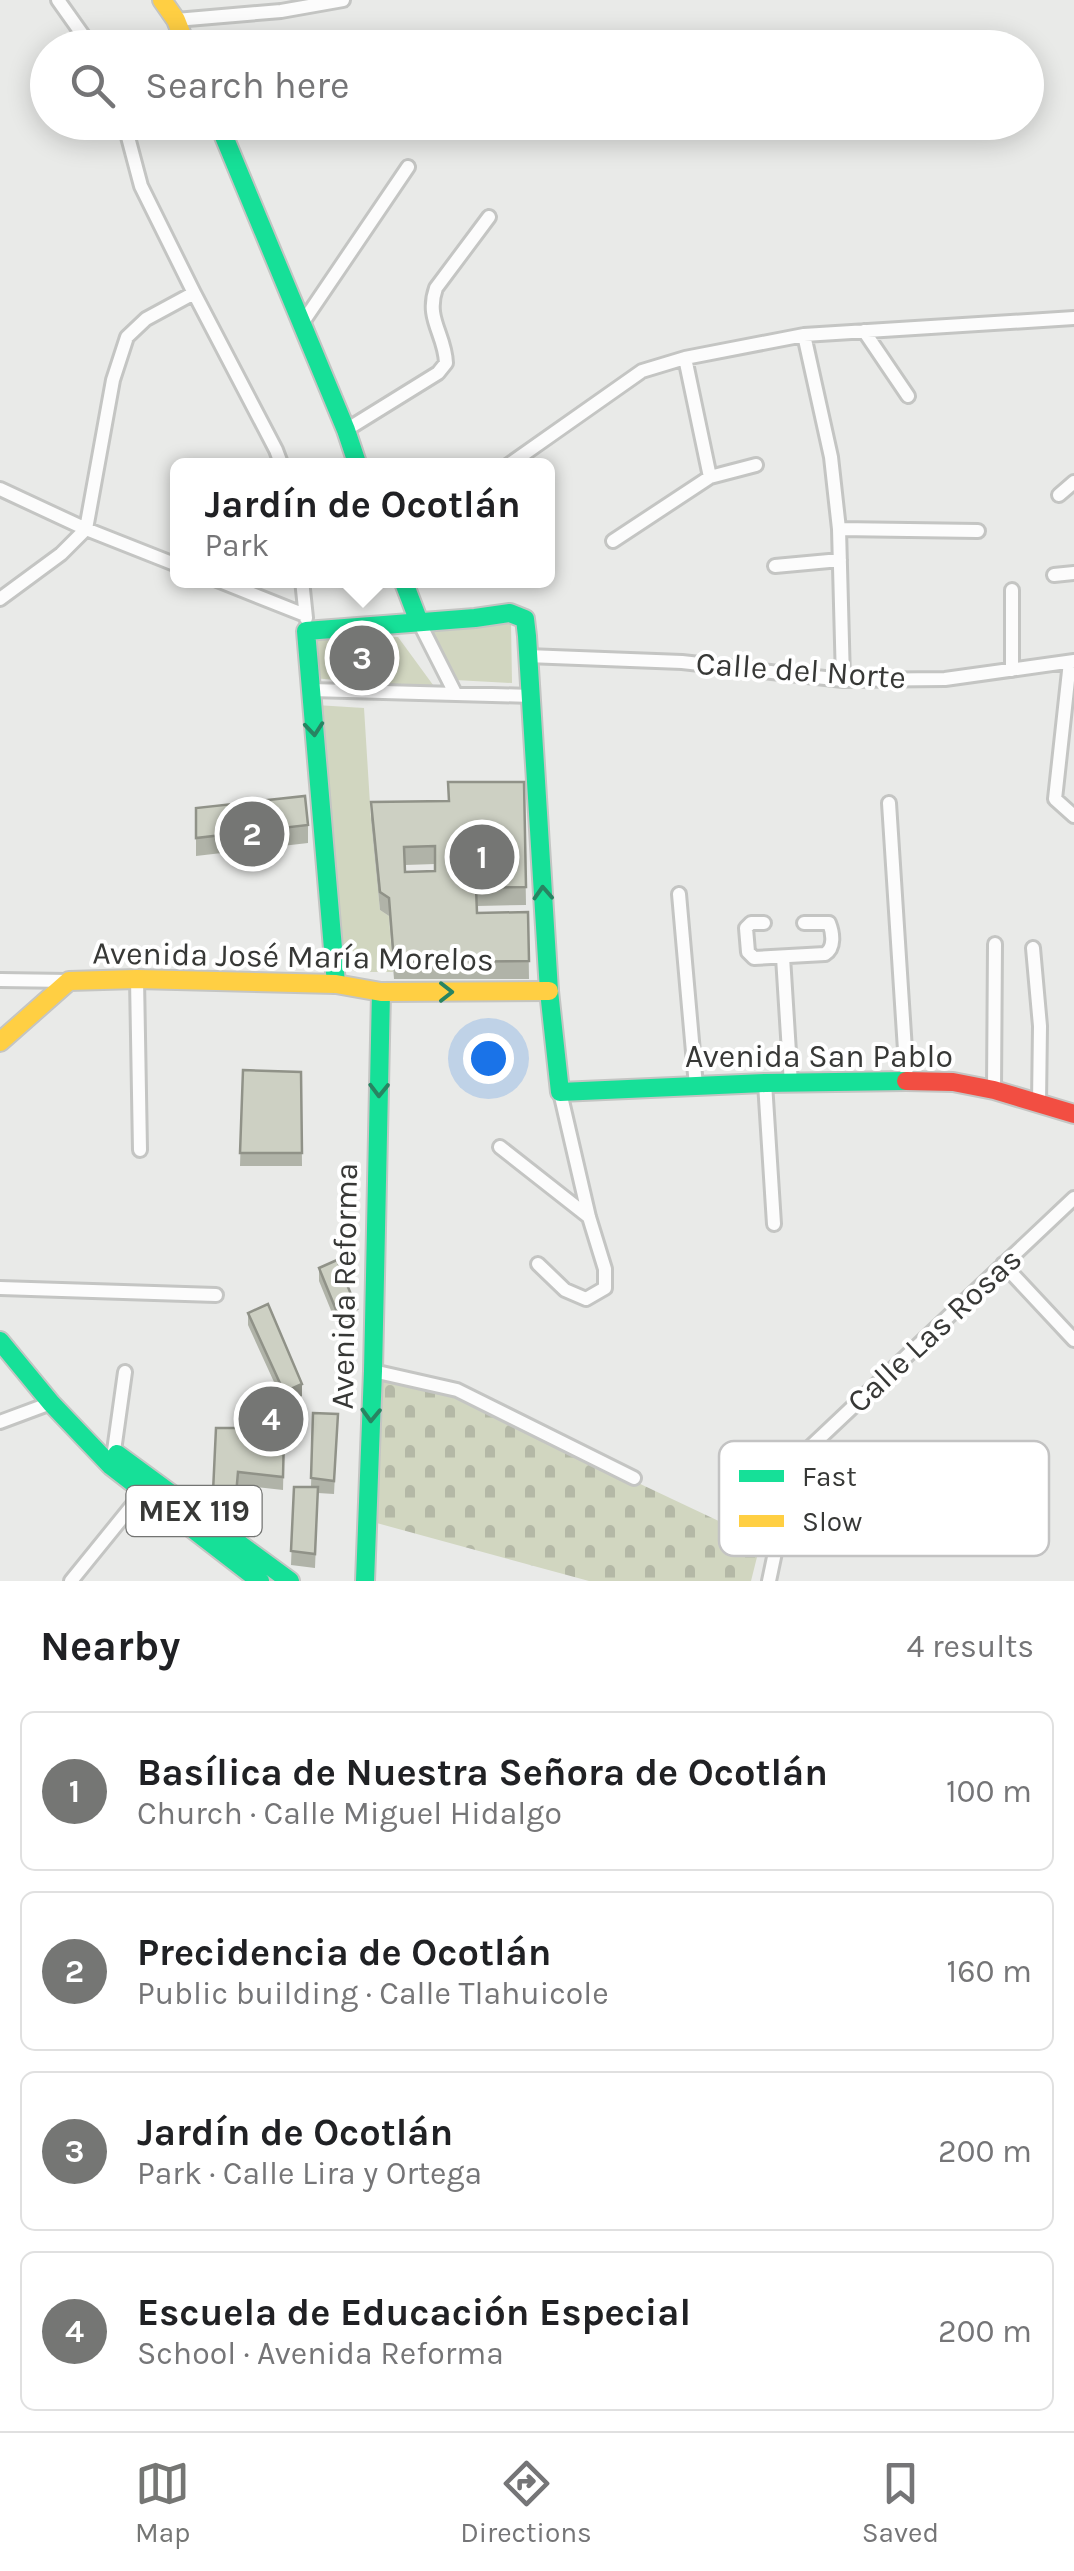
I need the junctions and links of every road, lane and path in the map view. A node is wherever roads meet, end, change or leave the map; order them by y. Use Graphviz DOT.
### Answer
graph roads {
  1 [pos="58,0"];
  2 [pos="162,0"];
  3 [pos="342,0"];
  4 [pos="284,6"];
  5 [pos="176,20"];
  6 [pos="79,30"];
  7 [pos="180,30"];
  8 [pos="129,140"];
  9 [pos="225,140"];
  10 [pos="408,168"];
  11 [pos="488,217"];
  12 [pos="194,294"];
  13 [pos="1074,318"];
  14 [pos="301,325"];
  15 [pos="864,331"];
  16 [pos="804,335"];
  17 [pos="685,358"];
  18 [pos="908,396"];
  19 [pos="346,430"];
  20 [pos="279,458"];
  21 [pos="355,458"];
  22 [pos="518,458"];
  23 [pos="756,465"];
  24 [pos="710,477"];
  25 [pos="1074,482"];
  26 [pos="0,489"];
  27 [pos="1059,496"];
  28 [pos="839,528"];
  29 [pos="86,530"];
  30 [pos="978,531"];
  31 [pos="613,541"];
  32 [pos="840,560"];
  33 [pos="170,562"];
  34 [pos="774,566"];
  35 [pos="1074,574"];
  36 [pos="1054,576"];
  37 [pos="234,588"];
  38 [pos="303,588"];
  39 [pos="405,588"];
  40 [pos="1012,590"];
  41 [pos="0,599"];
  42 [pos="419,622"];
  43 [pos="306,623"];
  44 [pos="527,656"];
  45 [pos="1072,661"];
  46 [pos="1012,670"];
  47 [pos="843,680"];
  48 [pos="311,690"];
  49 [pos="455,693"];
  50 [pos="532,696"];
  51 [pos="889,803"];
  52 [pos="1074,816"];
  53 [pos="679,894"];
  54 [pos="764,923"];
  55 [pos="804,923"];
  56 [pos="996,944"];
  57 [pos="1033,948"];
  58 [pos="783,957"];
  59 [pos="137,978"];
  60 [pos="0,980"];
  61 [pos="69,981"];
  62 [pos="336,984"];
  63 [pos="548,991"];
  64 [pos="381,992"];
  65 [pos="0,1042"];
  66 [pos="908,1081"];
  67 [pos="766,1083"];
  68 [pos="791,1084"];
  69 [pos="696,1086"];
  70 [pos="994,1090"];
  71 [pos="560,1092"];
  72 [pos="1039,1103"];
  73 [pos="1074,1114"];
  74 [pos="500,1147"];
  75 [pos="140,1150"];
  76 [pos="1074,1198"];
  77 [pos="589,1217"];
  78 [pos="774,1224"];
  79 [pos="538,1264"];
  80 [pos="1003,1264"];
  81 [pos="0,1288"];
  82 [pos="216,1295"];
  83 [pos="0,1340"];
  84 [pos="1074,1340"];
  85 [pos="373,1370"];
  86 [pos="125,1372"];
  87 [pos="51,1404"];
  88 [pos="0,1422"];
  89 [pos="817,1441"];
  90 [pos="107,1455"];
  91 [pos="634,1478"];
  92 [pos="147,1486"];
  93 [pos="775,1556"];
  94 [pos="70,1581"];
  95 [pos="260,1581"];
  96 [pos="290,1581"];
  97 [pos="365,1581"];
  98 [pos="770,1581"];
  1 -- 6 [label="street"];
  2 -- 5 [label="street"];
  3 -- 4 [label="street"];
  4 -- 5 [label="street"];
  5 -- 7 [label="street"];
  8 -- 12 [label="street"];
  9 -- 14 [label="street"];
  10 -- 14 [label="street"];
  11 -- 19 [label="street"];
  12 -- 20 [label="street"];
  12 -- 29 [label="street"];
  13 -- 15 [label="street"];
  14 -- 19 [label="street"];
  15 -- 16 [label="street"];
  15 -- 18 [label="street"];
  16 -- 17 [label="street"];
  16 -- 28 [label="street"];
  17 -- 22 [label="street"];
  17 -- 24 [label="street"];
  19 -- 21 [label="street"];
  23 -- 24 [label="street"];
  24 -- 31 [label="street"];
  25 -- 27 [label="street"];
  26 -- 29 [label="street"];
  28 -- 30 [label="street"];
  28 -- 32 [label="street"];
  29 -- 33 [label="street"];
  29 -- 41 [label="street"];
  32 -- 34 [label="street"];
  32 -- 47 [label="street"];
  35 -- 36 [label="street"];
  37 -- 43 [label="street"];
  38 -- 43 [label="street"];
  39 -- 42 [label="street"];
  40 -- 46 [label="street"];
  42 -- 43 [label="street"];
  42 -- 44 [label="street"];
  42 -- 49 [label="street"];
  43 -- 48 [label="street"];
  44 -- 47 [label="street, Calle del Norte"];
  44 -- 50 [label="street"];
  45 -- 46 [label="street, Calle del Norte"];
  45 -- 52 [label="street"];
  46 -- 47 [label="street, Calle del Norte"];
  48 -- 49 [label="street"];
  48 -- 62 [label="street, one-way"];
  49 -- 50 [label="street"];
  63 -- 50 [label="street, one-way"];
  51 -- 66 [label="street"];
  53 -- 69 [label="street"];
  54 -- 58 [label="street"];
  55 -- 58 [label="street"];
  56 -- 70 [label="street"];
  57 -- 72 [label="street"];
  58 -- 68 [label="street"];
  59 -- 61 [label="street, Avenida José María Morelos"];
  59 -- 62 [label="street, Avenida José María Morelos"];
  59 -- 75 [label="street"];
  60 -- 61 [label="street"];
  61 -- 65 [label="street, Avenida José María Morelos"];
  62 -- 64 [label="street, Avenida José María Morelos"];
  64 -- 63 [label="street, Avenida José María Morelos, one-way"];
  63 -- 71 [label="street"];
  64 -- 85 [label="street, Avenida Reforma, one-way"];
  66 -- 68 [label="street, Avenida San Pablo"];
  66 -- 70 [label="street, Avenida San Pablo"];
  67 -- 68 [label="street, Avenida San Pablo"];
  67 -- 69 [label="street, Avenida San Pablo"];
  67 -- 78 [label="street"];
  69 -- 71 [label="street, Avenida San Pablo"];
  70 -- 72 [label="street, Avenida San Pablo"];
  71 -- 77 [label="street"];
  72 -- 73 [label="street, Avenida San Pablo"];
  74 -- 77 [label="street"];
  76 -- 80 [label="street, Calle Las Rosas"];
  77 -- 79 [label="street"];
  80 -- 84 [label="street"];
  80 -- 89 [label="street, Calle Las Rosas"];
  81 -- 82 [label="street"];
  83 -- 87 [label="street, MEX 119"];
  85 -- 91 [label="street"];
  85 -- 97 [label="street, Avenida Reforma, one-way"];
  86 -- 90 [label="street"];
  87 -- 88 [label="street"];
  87 -- 90 [label="street, MEX 119"];
  90 -- 92 [label="street, MEX 119"];
  92 -- 94 [label="street"];
  92 -- 95 [label="street, MEX 119"];
  92 -- 96 [label="street, MEX 119"];
  93 -- 98 [label="street, Calle Las Rosas"];
}
